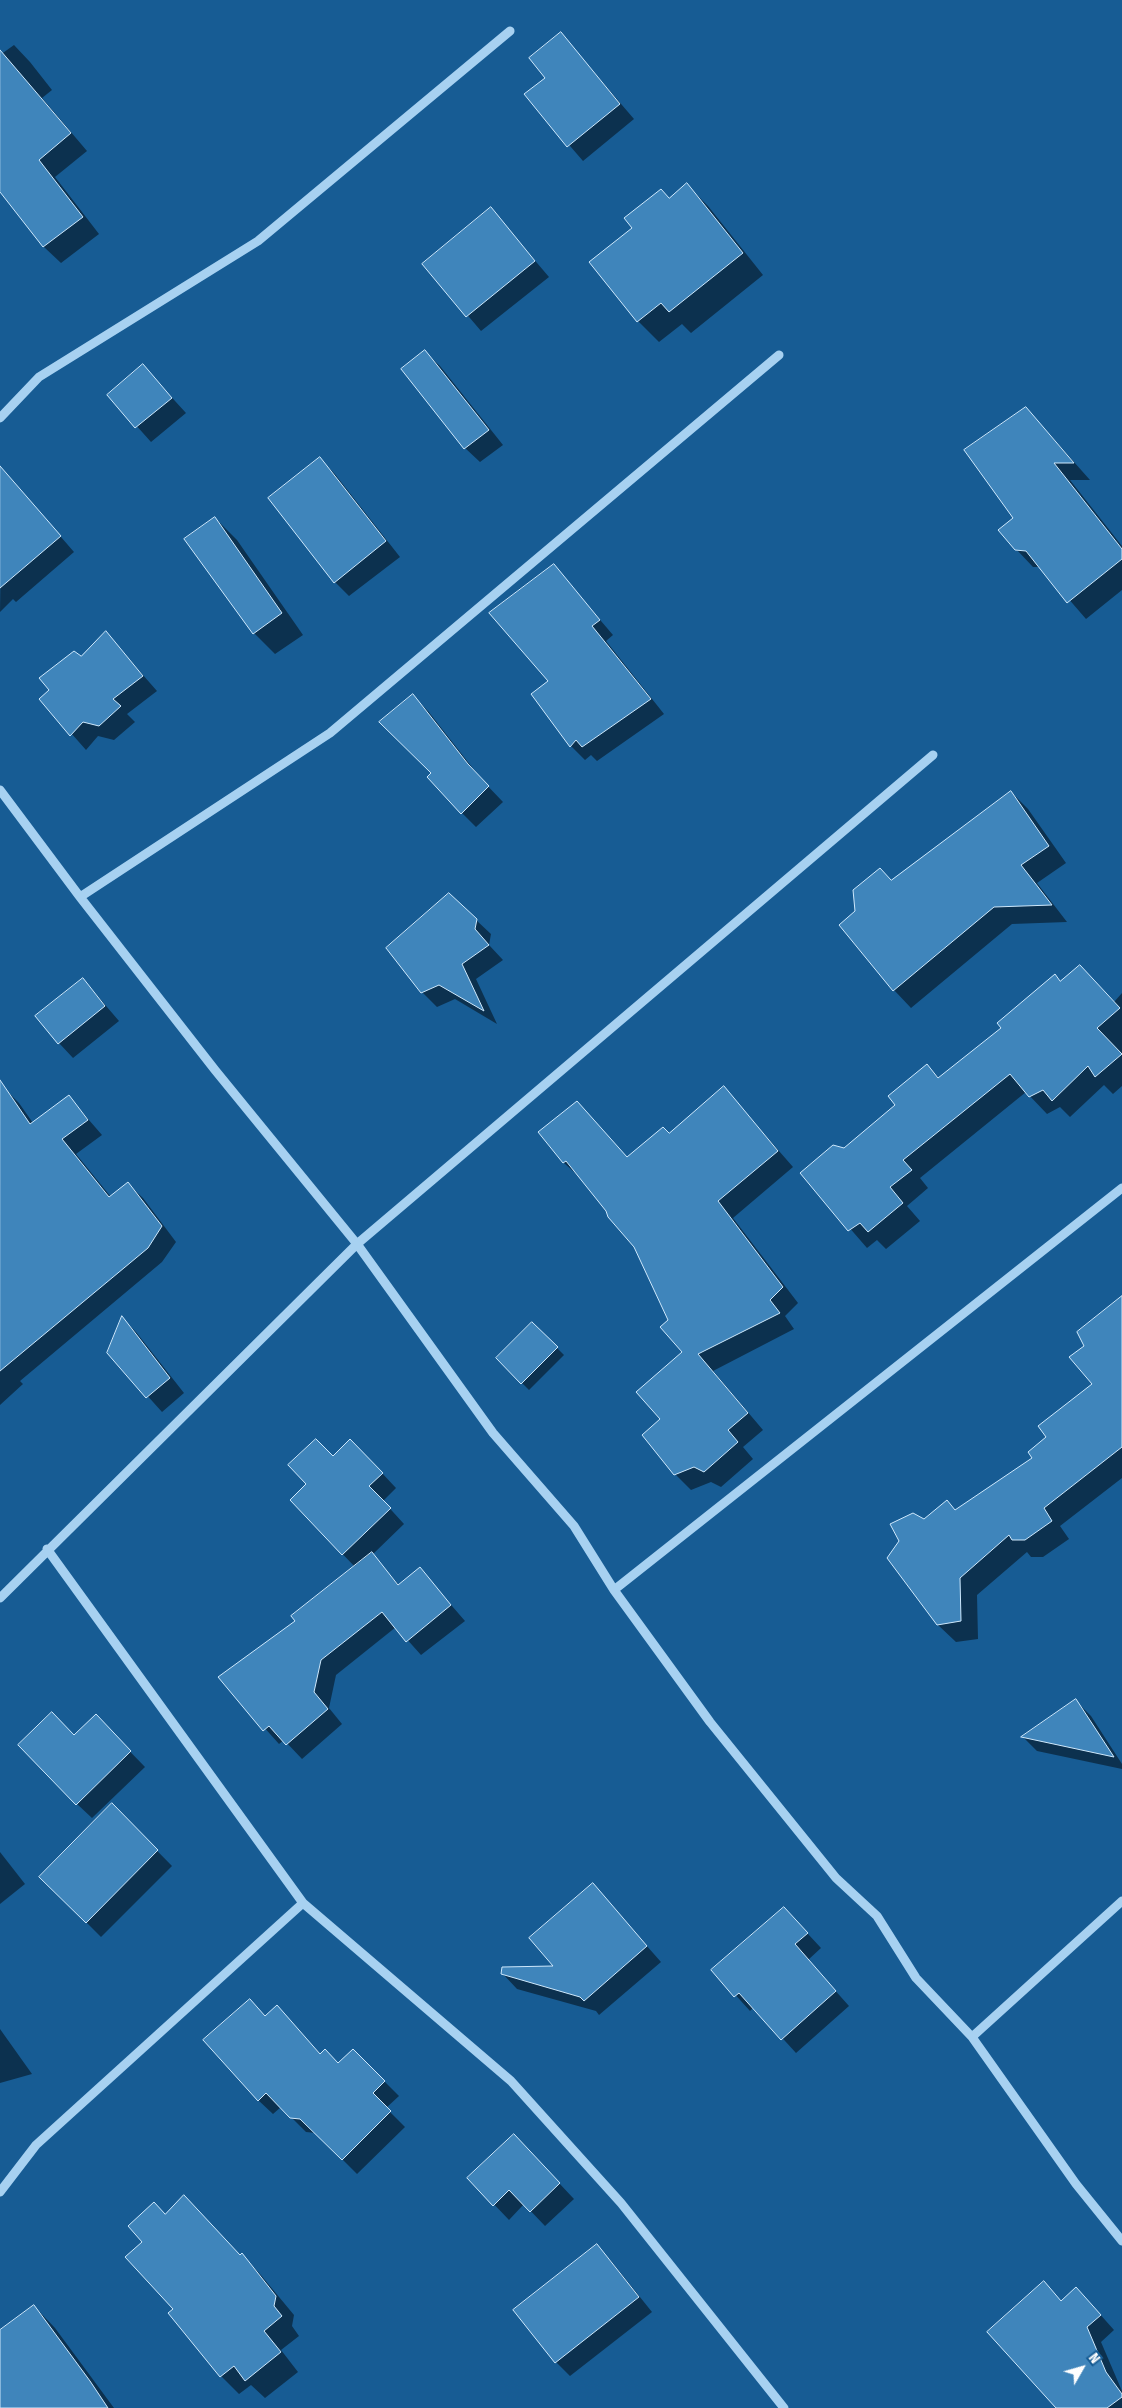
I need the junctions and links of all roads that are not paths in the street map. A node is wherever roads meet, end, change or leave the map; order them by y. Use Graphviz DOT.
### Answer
graph roads {
  1 [pos="510,31"];
  2 [pos="779,354"];
  3 [pos="0,418"];
  4 [pos="933,755"];
  5 [pos="0,790"];
  6 [pos="80,897"];
  7 [pos="1122,1188"];
  8 [pos="357,1244"];
  9 [pos="47,1549"];
  10 [pos="614,1590"];
  11 [pos="0,1598"];
  12 [pos="1122,1901"];
  13 [pos="303,1903"];
  14 [pos="972,2037"];
  15 [pos="0,2192"];
  16 [pos="1122,2241"];
  17 [pos="784,2408"];
  1 -- 3 [label="street"];
  2 -- 6 [label="street"];
  4 -- 8 [label="street"];
  5 -- 6 [label="street"];
  6 -- 8 [label="street"];
  7 -- 10 [label="street"];
  8 -- 9 [label="street"];
  8 -- 10 [label="street"];
  9 -- 11 [label="street"];
  9 -- 13 [label="street"];
  10 -- 14 [label="street"];
  12 -- 14 [label="street"];
  13 -- 15 [label="street"];
  13 -- 17 [label="street"];
  14 -- 16 [label="street"];
}
